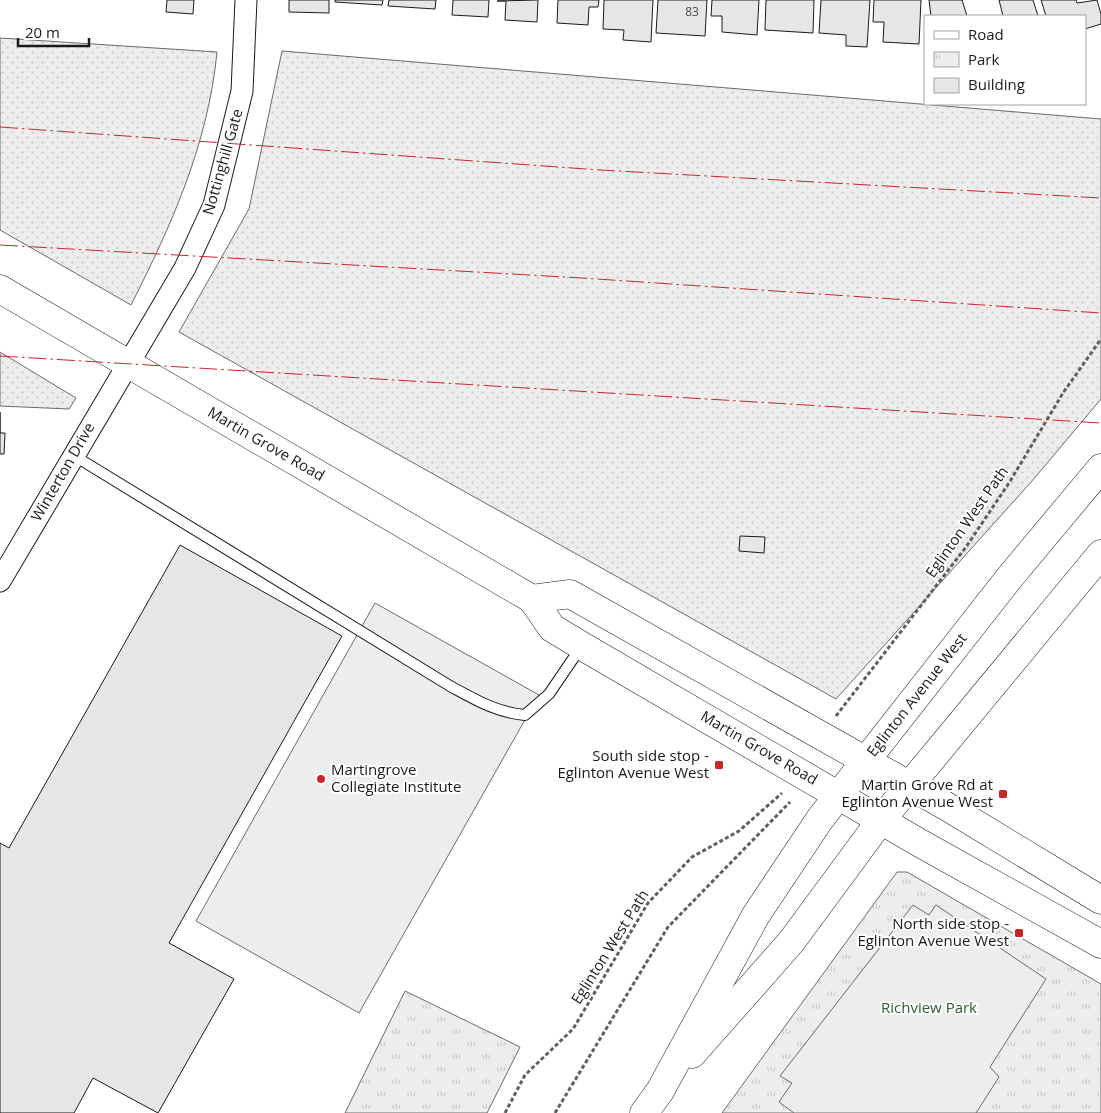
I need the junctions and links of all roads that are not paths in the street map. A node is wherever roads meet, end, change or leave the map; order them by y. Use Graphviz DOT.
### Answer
graph roads {
  1 [pos="246,0"];
  2 [pos="0,289"];
  3 [pos="126,364"];
  4 [pos="73,455"];
  5 [pos="1101,468"];
  6 [pos="1101,554"];
  7 [pos="0,581"];
  8 [pos="532,599"];
  9 [pos="582,646"];
  10 [pos="866,760"];
  11 [pos="910,785"];
  12 [pos="839,795"];
  13 [pos="881,820"];
  14 [pos="1101,900"];
  15 [pos="1101,944"];
  16 [pos="660,1090"];
  17 [pos="644,1113"];
  1 -- 3 [label="street, Nottinghill Gate"];
  2 -- 3 [label="main road, Martin Grove Road"];
  3 -- 4 [label="street, Winterton Drive"];
  3 -- 8 [label="main road, Martin Grove Road"];
  4 -- 7 [label="street, Winterton Drive"];
  4 -- 9 [label="lane"];
  5 -- 10 [label="main road, Eglinton Avenue West"];
  6 -- 11 [label="main road, Eglinton Avenue West"];
  8 -- 9 [label="main road, Martin Grove Road"];
  8 -- 10 [label="main road"];
  9 -- 12 [label="main road, Martin Grove Road"];
  10 -- 11 [label="main road"];
  10 -- 12 [label="main road, Eglinton Avenue West"];
  11 -- 13 [label="main road, Eglinton Avenue West"];
  11 -- 14 [label="main road"];
  12 -- 13 [label="main road, Martin Grove Road"];
  12 -- 16 [label="main road, Eglinton Avenue West"];
  13 -- 15 [label="main road, Martin Grove Road"];
  13 -- 16 [label="main road, Eglinton Avenue West"];
  16 -- 17 [label="main road, Eglinton Avenue West"];
}
